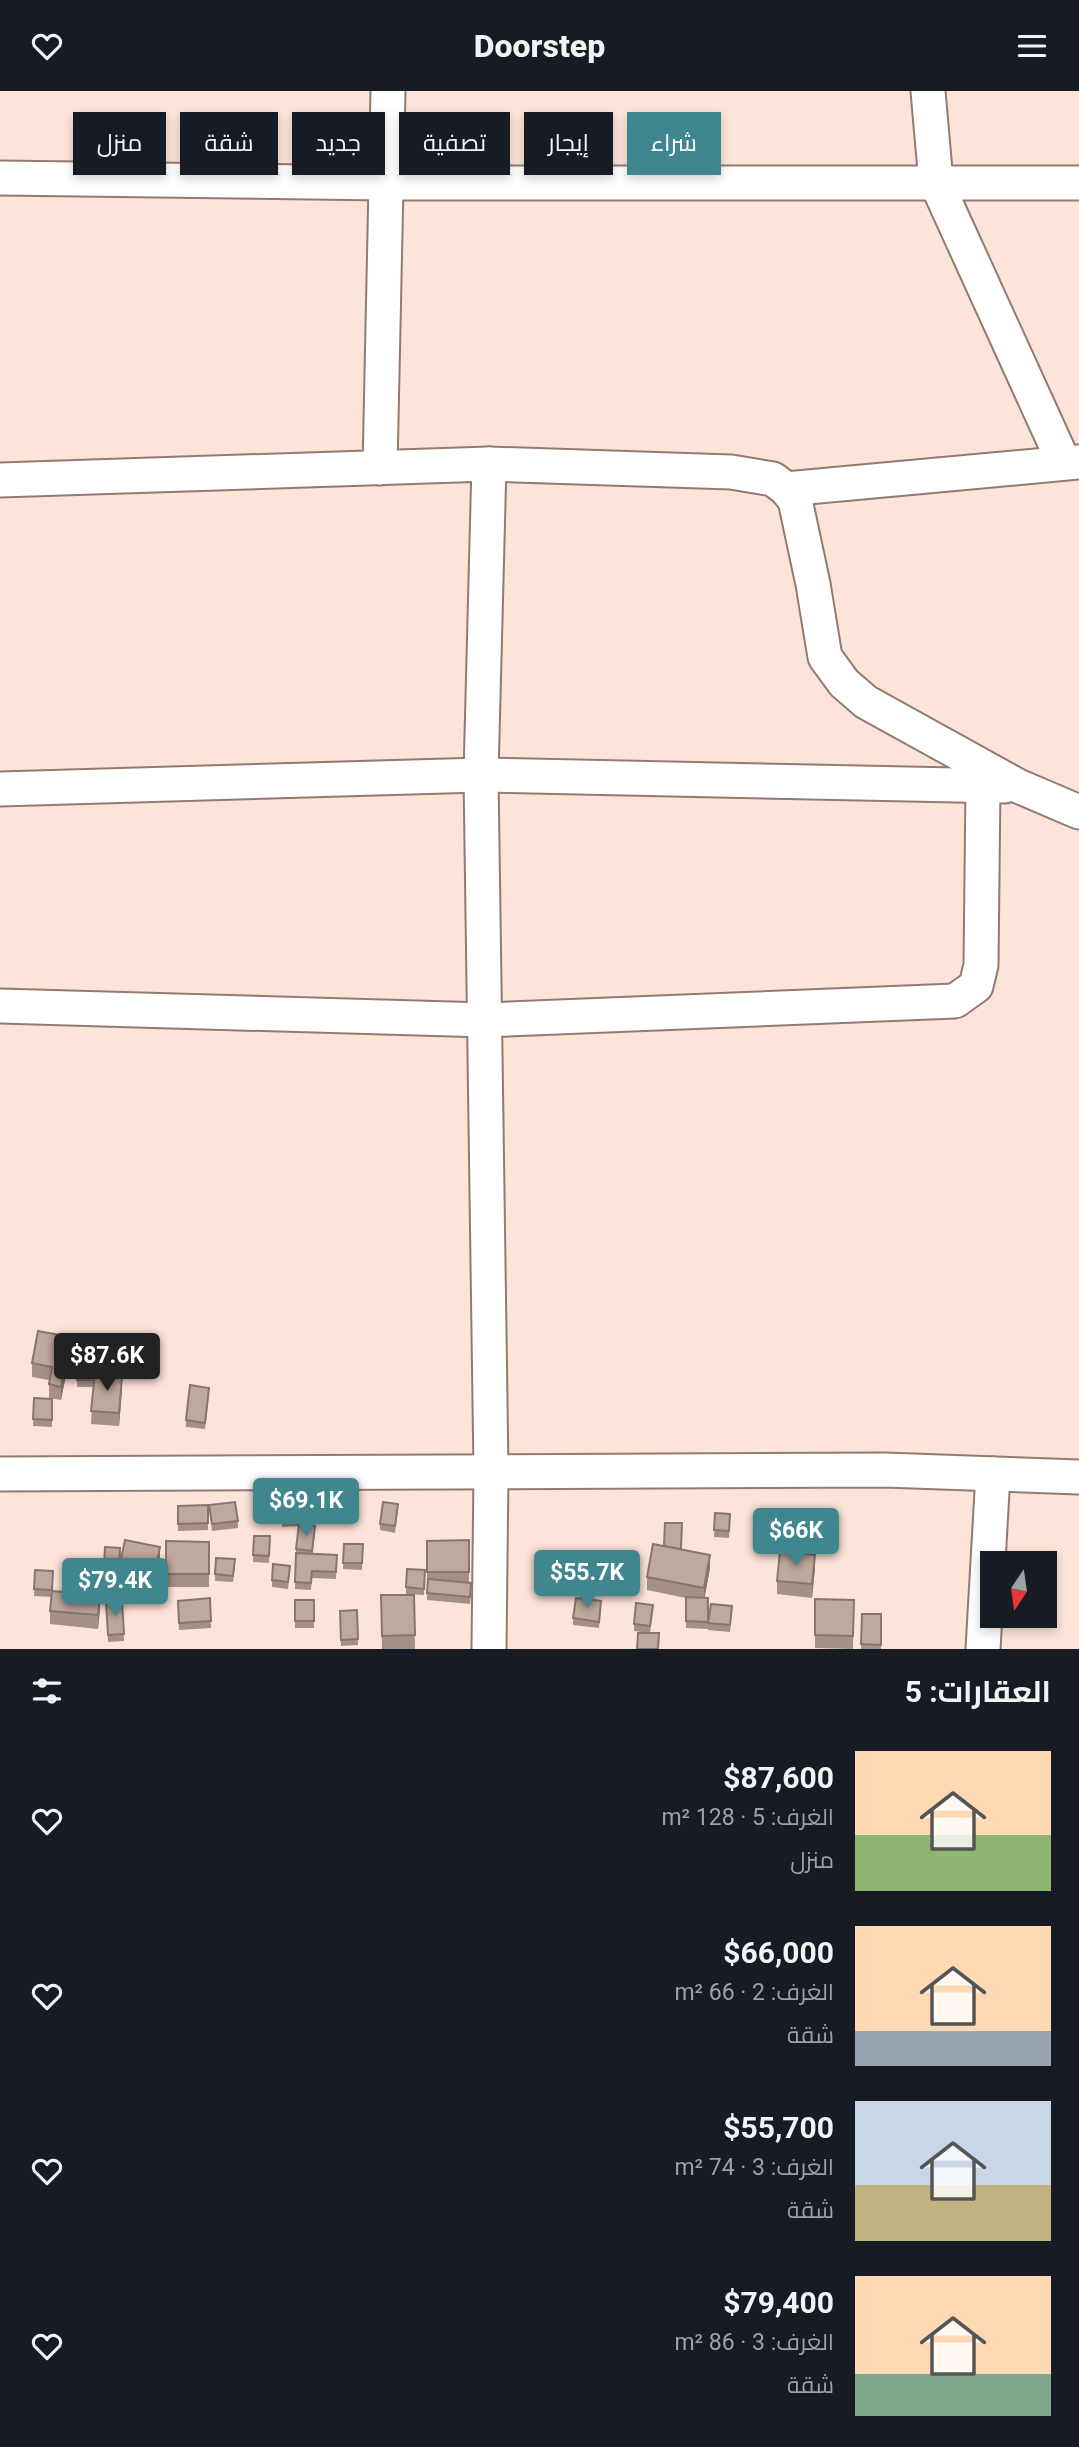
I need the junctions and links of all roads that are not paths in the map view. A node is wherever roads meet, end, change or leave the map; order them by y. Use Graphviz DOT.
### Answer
graph roads {
  1 [pos="388,91"];
  2 [pos="929,91"];
  3 [pos="0,178"];
  4 [pos="936,181"];
  5 [pos="386,183"];
  6 [pos="1079,183"];
  7 [pos="1072,462"];
  8 [pos="489,464"];
  9 [pos="380,468"];
  10 [pos="0,480"];
  11 [pos="786,489"];
  12 [pos="481,775"];
  13 [pos="983,785"];
  14 [pos="1018,786"];
  15 [pos="0,789"];
  16 [pos="1079,811"];
  17 [pos="0,1006"];
  18 [pos="486,1020"];
  19 [pos="491,1471"];
  20 [pos="0,1474"];
  21 [pos="992,1474"];
  22 [pos="1079,1477"];
  23 [pos="985,1648"];
  24 [pos="489,1649"];
  1 -- 5 [label="street"];
  2 -- 4 [label="street"];
  3 -- 5 [label="street"];
  4 -- 5 [label="street"];
  4 -- 6 [label="street"];
  4 -- 7 [label="street"];
  5 -- 9 [label="street"];
  7 -- 11 [label="street"];
  8 -- 9 [label="street"];
  8 -- 11 [label="street"];
  8 -- 12 [label="street"];
  9 -- 10 [label="street"];
  11 -- 14 [label="street"];
  12 -- 13 [label="street"];
  12 -- 15 [label="street"];
  12 -- 18 [label="street"];
  13 -- 14 [label="street"];
  13 -- 18 [label="street"];
  14 -- 16 [label="street"];
  17 -- 18 [label="street"];
  18 -- 19 [label="street"];
  19 -- 20 [label="street"];
  19 -- 21 [label="street"];
  19 -- 24 [label="street"];
  21 -- 22 [label="street"];
  21 -- 23 [label="street"];
}
